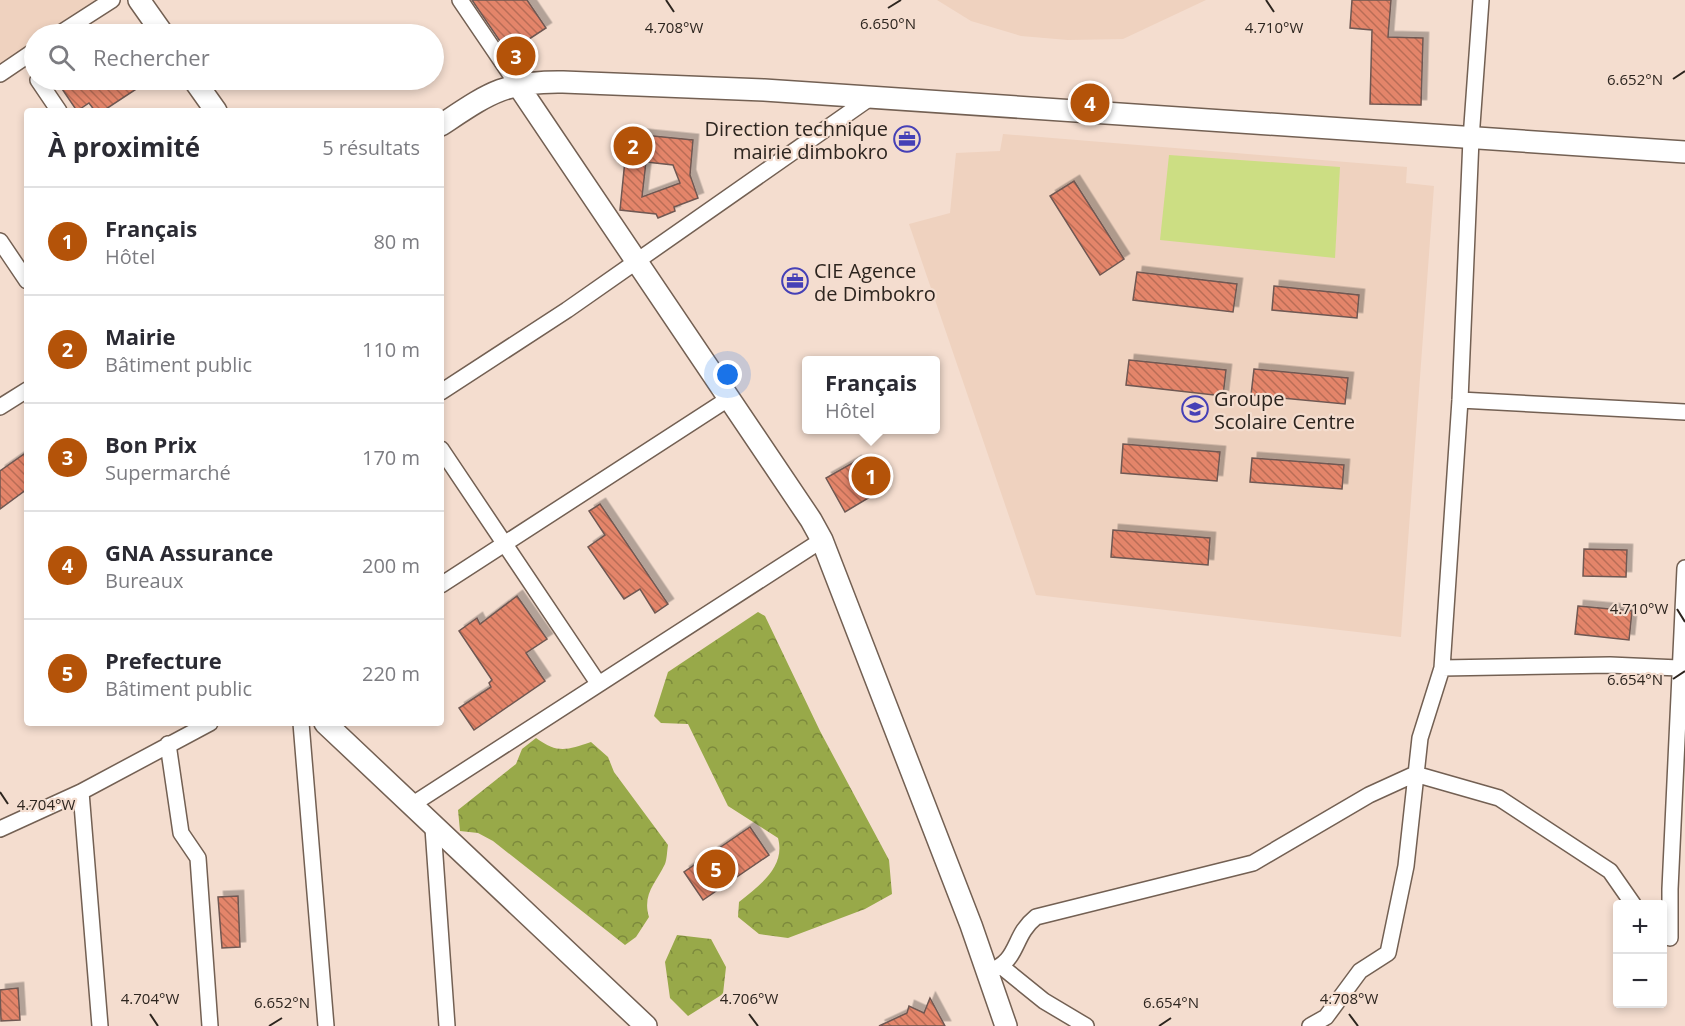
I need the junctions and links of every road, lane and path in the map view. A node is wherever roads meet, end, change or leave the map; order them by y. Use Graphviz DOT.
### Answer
graph roads {
  1 [pos="112,0"];
  2 [pos="139,0"];
  3 [pos="459,0"];
  4 [pos="1481,0"];
  5 [pos="75,24"];
  6 [pos="156,24"];
  7 [pos="24,57"];
  8 [pos="0,74"];
  9 [pos="517,84"];
  10 [pos="45,90"];
  11 [pos="201,90"];
  12 [pos="870,98"];
  13 [pos="57,108"];
  14 [pos="214,108"];
  15 [pos="444,123"];
  16 [pos="1471,138"];
  17 [pos="1685,152"];
  18 [pos="0,241"];
  19 [pos="635,262"];
  20 [pos="24,277"];
  21 [pos="444,390"];
  22 [pos="24,392"];
  23 [pos="728,399"];
  24 [pos="1460,400"];
  25 [pos="0,407"];
  26 [pos="1685,412"];
  27 [pos="444,452"];
  28 [pos="822,540"];
  29 [pos="506,544"];
  30 [pos="1685,567"];
  31 [pos="444,583"];
  32 [pos="1442,668"];
  33 [pos="1679,668"];
  34 [pos="598,683"];
  35 [pos="204,726"];
  36 [pos="301,726"];
  37 [pos="328,726"];
  38 [pos="168,744"];
  39 [pos="1415,774"];
  40 [pos="81,792"];
  41 [pos="410,806"];
  42 [pos="433,828"];
  43 [pos="0,829"];
  44 [pos="1630,900"];
  45 [pos="1673,936"];
  46 [pos="995,969"];
  47 [pos="100,1026"];
  48 [pos="210,1026"];
  49 [pos="326,1026"];
  50 [pos="447,1026"];
  51 [pos="646,1026"];
  52 [pos="1006,1026"];
  53 [pos="1086,1026"];
  54 [pos="1310,1026"];
  1 -- 5 [label="street"];
  2 -- 6 [label="main road"];
  3 -- 9 [label="street"];
  4 -- 16 [label="street"];
  7 -- 8 [label="street"];
  9 -- 12 [label="main road"];
  9 -- 15 [label="main road"];
  9 -- 19 [label="main road"];
  10 -- 13 [label="street"];
  11 -- 14 [label="main road"];
  12 -- 16 [label="main road"];
  12 -- 19 [label="street"];
  16 -- 17 [label="main road"];
  16 -- 24 [label="street"];
  18 -- 20 [label="street"];
  19 -- 21 [label="street"];
  19 -- 23 [label="main road"];
  22 -- 25 [label="street"];
  23 -- 28 [label="main road"];
  23 -- 29 [label="street"];
  24 -- 26 [label="street"];
  24 -- 32 [label="street"];
  27 -- 29 [label="street"];
  28 -- 34 [label="street"];
  28 -- 46 [label="main road"];
  29 -- 31 [label="street"];
  29 -- 34 [label="street"];
  30 -- 33 [label="street"];
  32 -- 33 [label="street"];
  32 -- 39 [label="street"];
  33 -- 45 [label="street"];
  34 -- 41 [label="street"];
  35 -- 38 [label="street"];
  36 -- 49 [label="street"];
  37 -- 41 [label="main road"];
  38 -- 40 [label="street"];
  38 -- 48 [label="street"];
  39 -- 44 [label="street"];
  39 -- 46 [label="street"];
  39 -- 54 [label="street"];
  40 -- 43 [label="street"];
  40 -- 47 [label="street"];
  41 -- 42 [label="main road"];
  42 -- 50 [label="street"];
  42 -- 51 [label="main road"];
  46 -- 52 [label="main road"];
  46 -- 53 [label="street"];
}
